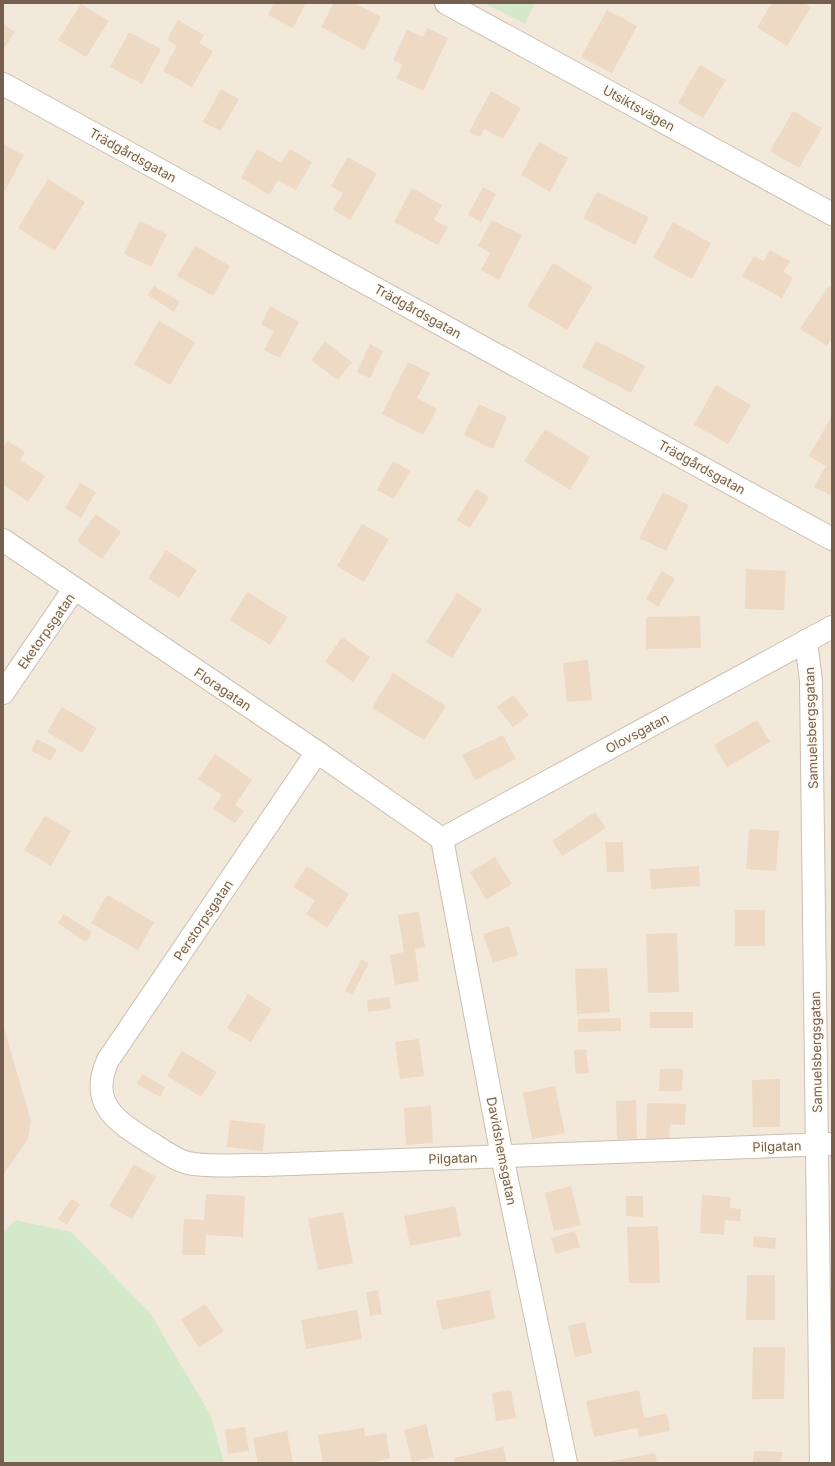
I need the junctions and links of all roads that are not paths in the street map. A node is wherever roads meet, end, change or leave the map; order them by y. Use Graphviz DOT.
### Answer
graph roads {
  1 [pos="446,3"];
  2 [pos="3,84"];
  3 [pos="832,214"];
  4 [pos="832,539"];
  5 [pos="3,540"];
  6 [pos="74,589"];
  7 [pos="832,627"];
  8 [pos="806,642"];
  9 [pos="3,693"];
  10 [pos="317,752"];
  11 [pos="442,839"];
  12 [pos="101,1094"];
  13 [pos="825,1144"];
  14 [pos="502,1156"];
  15 [pos="826,1243"];
  16 [pos="563,1462"];
  17 [pos="821,1463"];
  1 -- 3 [label="street, Utsiktsvägen"];
  2 -- 4 [label="street, Trädgårdsgatan"];
  5 -- 6 [label="street, Floragatan"];
  6 -- 9 [label="street, Eketorpsgatan"];
  6 -- 10 [label="street, Floragatan"];
  7 -- 8 [label="street, Olovsgatan"];
  8 -- 11 [label="street, Olovsgatan"];
  8 -- 13 [label="street, Samuelsbergsgatan"];
  10 -- 11 [label="street, Floragatan"];
  10 -- 12 [label="street, Perstorpsgatan"];
  11 -- 14 [label="street, Davidshemsgatan"];
  12 -- 14 [label="street, Pilgatan"];
  13 -- 14 [label="street, Pilgatan"];
  13 -- 15 [label="street, Samuelsbergsgatan"];
  14 -- 16 [label="street, Davidshemsgatan"];
  15 -- 17 [label="street, Samuelsbergsgatan"];
}
